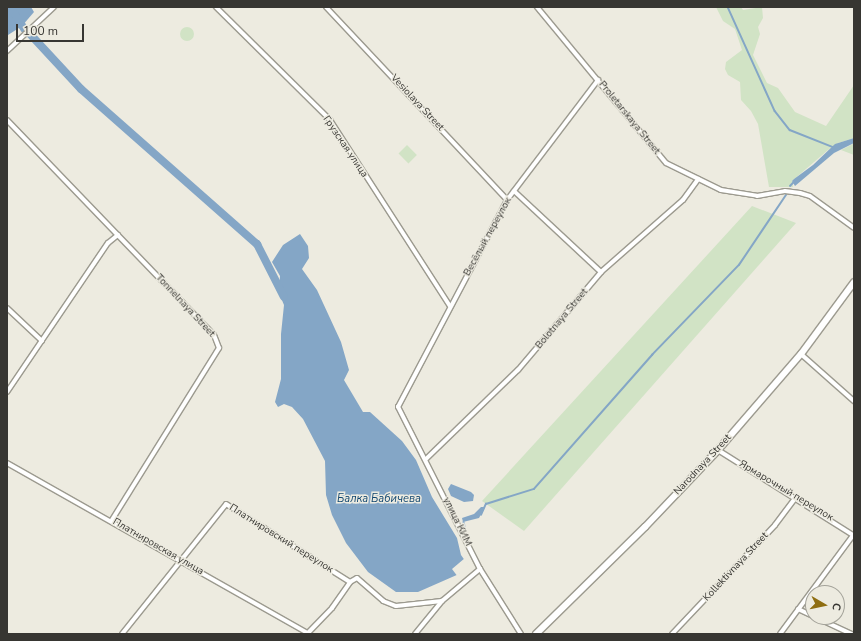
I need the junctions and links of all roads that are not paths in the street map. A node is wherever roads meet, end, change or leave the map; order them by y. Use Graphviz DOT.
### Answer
graph roads {
  1 [pos="54,7"];
  2 [pos="216,7"];
  3 [pos="326,7"];
  4 [pos="537,7"];
  5 [pos="7,51"];
  6 [pos="598,80"];
  7 [pos="7,120"];
  8 [pos="698,179"];
  9 [pos="514,191"];
  10 [pos="508,200"];
  11 [pos="854,228"];
  12 [pos="118,235"];
  13 [pos="602,272"];
  14 [pos="854,282"];
  15 [pos="450,306"];
  16 [pos="7,308"];
  17 [pos="42,341"];
  18 [pos="800,354"];
  19 [pos="7,392"];
  20 [pos="854,401"];
  21 [pos="398,406"];
  22 [pos="718,450"];
  23 [pos="426,459"];
  24 [pos="7,463"];
  25 [pos="796,497"];
  26 [pos="112,520"];
  27 [pos="854,534"];
  28 [pos="183,560"];
  29 [pos="480,569"];
  30 [pos="350,582"];
  31 [pos="442,601"];
  32 [pos="798,609"];
  33 [pos="805,612"];
  34 [pos="832,625"];
  35 [pos="122,634"];
  36 [pos="307,634"];
  37 [pos="415,634"];
  38 [pos="521,634"];
  39 [pos="536,634"];
  40 [pos="672,634"];
  41 [pos="780,634"];
  42 [pos="851,634"];
  1 -- 5 [label="street"];
  2 -- 15 [label="street, Грузская улица"];
  3 -- 10 [label="street, Vesiolaya Street"];
  4 -- 6 [label="street, Proletarskaya Street"];
  6 -- 8 [label="street, Proletarskaya Street"];
  6 -- 9 [label="street, Весёлый переулок"];
  7 -- 12 [label="street, Tonnelnaya Street"];
  8 -- 11 [label="street, Proletarskaya Street"];
  8 -- 13 [label="street, Bolotnaya Street"];
  9 -- 10 [label="street, Весёлый переулок"];
  9 -- 13 [label="street"];
  10 -- 15 [label="street, Весёлый переулок"];
  12 -- 17 [label="street"];
  12 -- 26 [label="street, Tonnelnaya Street"];
  13 -- 23 [label="street, Bolotnaya Street"];
  14 -- 18 [label="main road, Narodnaya Street"];
  15 -- 21 [label="street, Весёлый переулок"];
  16 -- 17 [label="street"];
  17 -- 19 [label="street"];
  18 -- 20 [label="street"];
  18 -- 22 [label="main road, Narodnaya Street"];
  21 -- 23 [label="street, улица КИМ"];
  22 -- 25 [label="street, Ярмарочный переулок"];
  22 -- 39 [label="main road, Narodnaya Street"];
  23 -- 29 [label="street, улица КИМ"];
  24 -- 26 [label="street, Платнировская улица"];
  25 -- 27 [label="street, Ярмарочный переулок"];
  25 -- 40 [label="street, Kollektivnaya Street"];
  26 -- 28 [label="street, Платнировская улица"];
  27 -- 32 [label="street"];
  28 -- 30 [label="street, Платнировский переулок"];
  28 -- 35 [label="street, Платнировский переулок"];
  28 -- 36 [label="street, Платнировская улица"];
  29 -- 31 [label="street"];
  29 -- 38 [label="street, улица КИМ"];
  30 -- 31 [label="street, Платнировский переулок"];
  30 -- 36 [label="street"];
  31 -- 37 [label="street"];
  32 -- 33 [label="street"];
  32 -- 41 [label="street"];
  34 -- 42 [label="street"];
}
